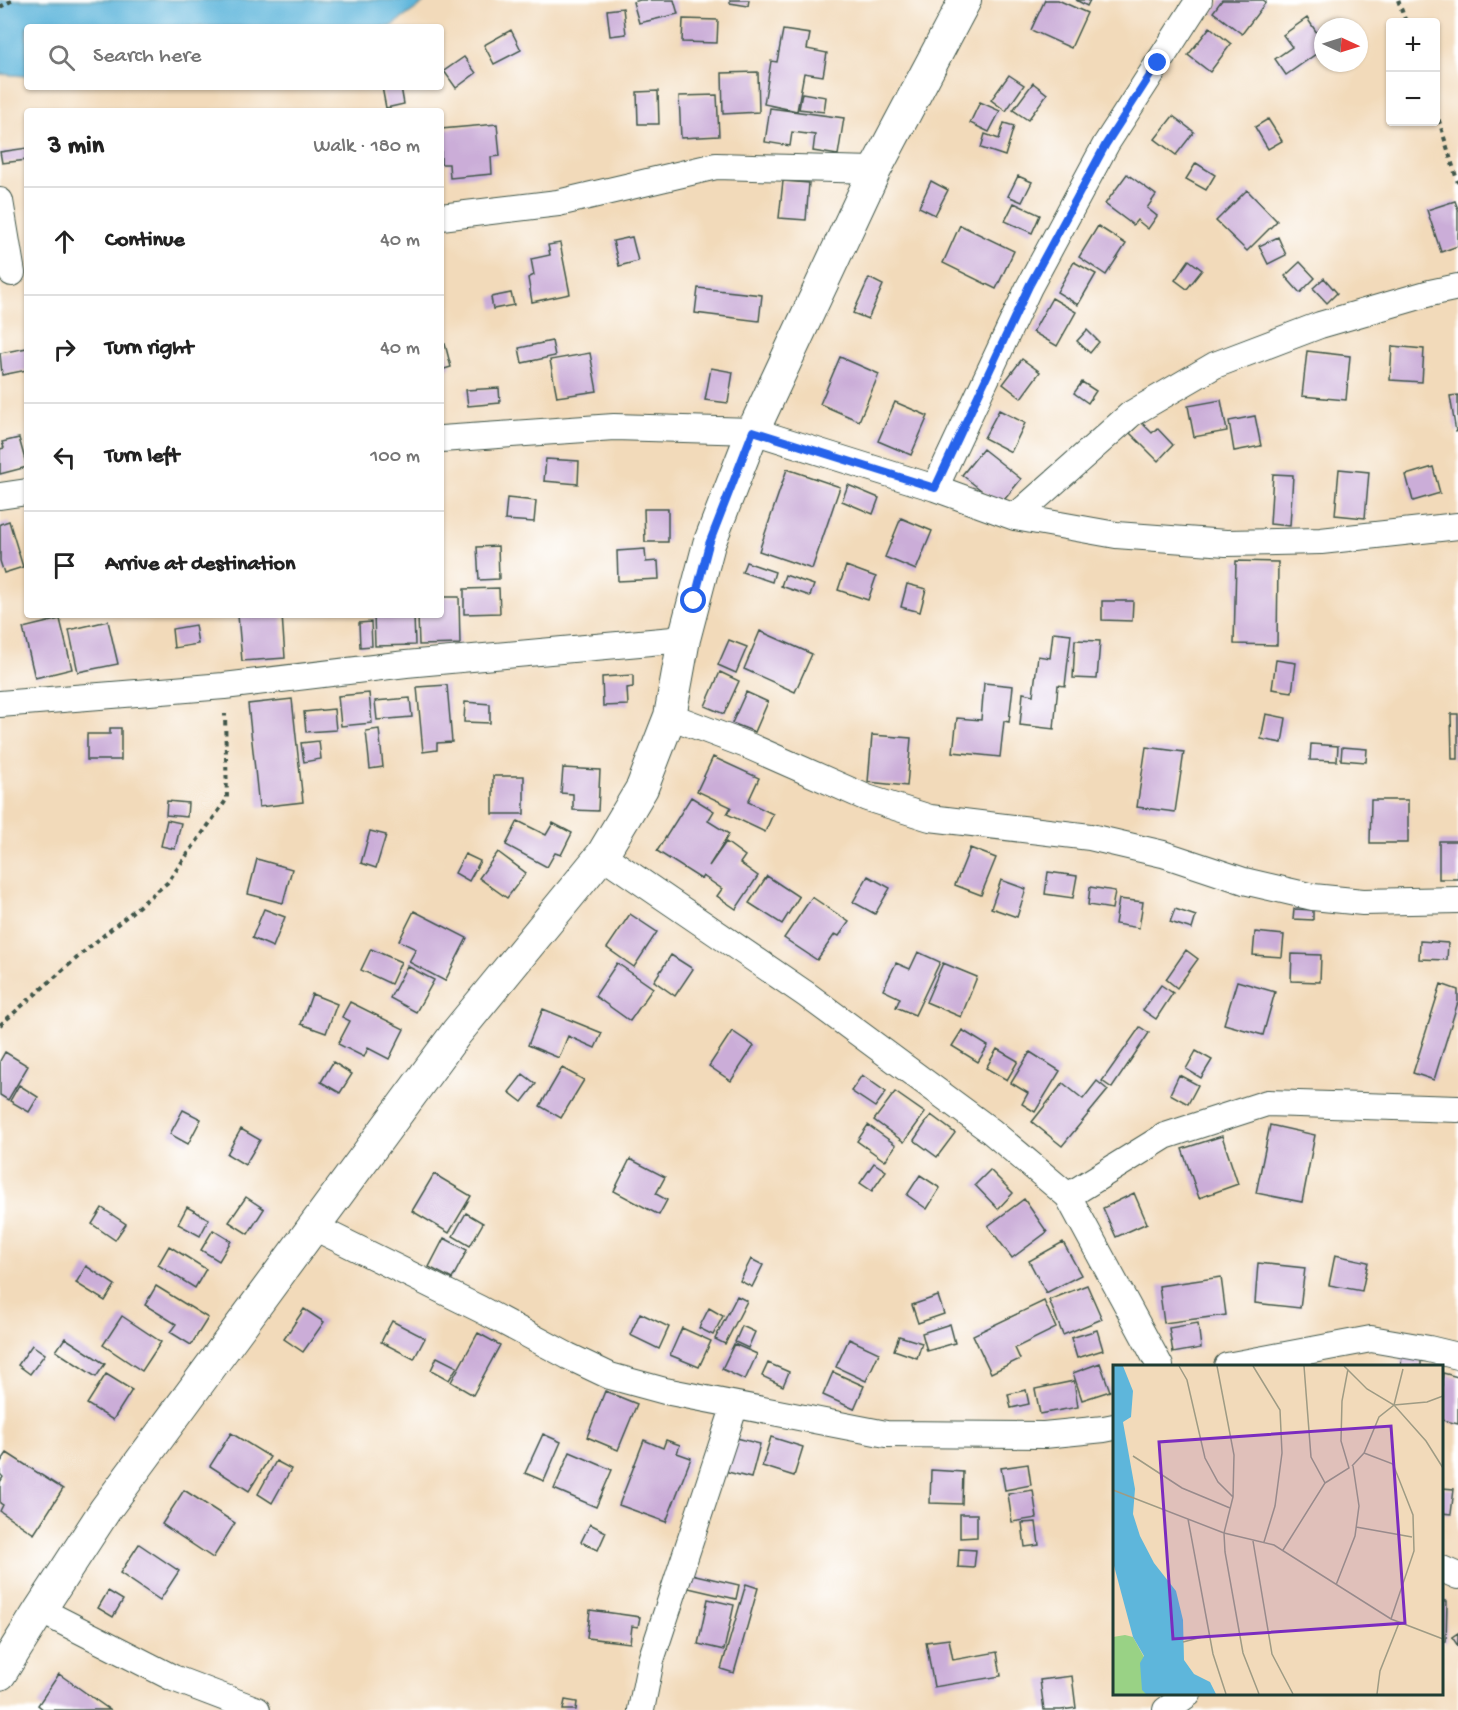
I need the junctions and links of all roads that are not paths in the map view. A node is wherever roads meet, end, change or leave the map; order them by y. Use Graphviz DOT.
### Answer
graph roads {
  1 [pos="964,0"];
  2 [pos="1199,0"];
  3 [pos="874,170"];
  4 [pos="0,201"];
  5 [pos="444,217"];
  6 [pos="13,273"];
  7 [pos="1458,287"];
  8 [pos="753,431"];
  9 [pos="444,439"];
  10 [pos="935,488"];
  11 [pos="24,492"];
  12 [pos="0,496"];
  13 [pos="1016,517"];
  14 [pos="1458,526"];
  15 [pos="684,639"];
  16 [pos="0,704"];
  17 [pos="670,716"];
  18 [pos="602,855"];
  19 [pos="1458,900"];
  20 [pos="1458,1109"];
  21 [pos="1068,1196"];
  22 [pos="314,1227"];
  23 [pos="1458,1356"];
  24 [pos="1159,1365"];
  25 [pos="1232,1365"];
  26 [pos="735,1405"];
  27 [pos="1113,1427"];
  28 [pos="1443,1569"];
  29 [pos="1458,1576"];
  30 [pos="40,1610"];
  31 [pos="1,1669"];
  32 [pos="1187,1695"];
  33 [pos="257,1710"];
  34 [pos="641,1710"];
  35 [pos="1166,1710"];
  1 -- 3 [label="street"];
  2 -- 10 [label="street"];
  3 -- 5 [label="street"];
  3 -- 8 [label="street"];
  4 -- 6 [label="street"];
  7 -- 13 [label="street"];
  8 -- 9 [label="street"];
  8 -- 10 [label="street"];
  8 -- 15 [label="street"];
  10 -- 13 [label="street"];
  11 -- 12 [label="street"];
  13 -- 14 [label="street"];
  15 -- 16 [label="street"];
  15 -- 17 [label="street"];
  17 -- 18 [label="street"];
  17 -- 19 [label="street"];
  18 -- 21 [label="street"];
  18 -- 22 [label="street"];
  20 -- 21 [label="street"];
  21 -- 24 [label="street"];
  22 -- 26 [label="street"];
  22 -- 30 [label="street"];
  23 -- 25 [label="street"];
  26 -- 27 [label="street"];
  26 -- 34 [label="street"];
  28 -- 29 [label="street"];
  30 -- 31 [label="street"];
  30 -- 33 [label="street"];
  32 -- 35 [label="street"];
}
